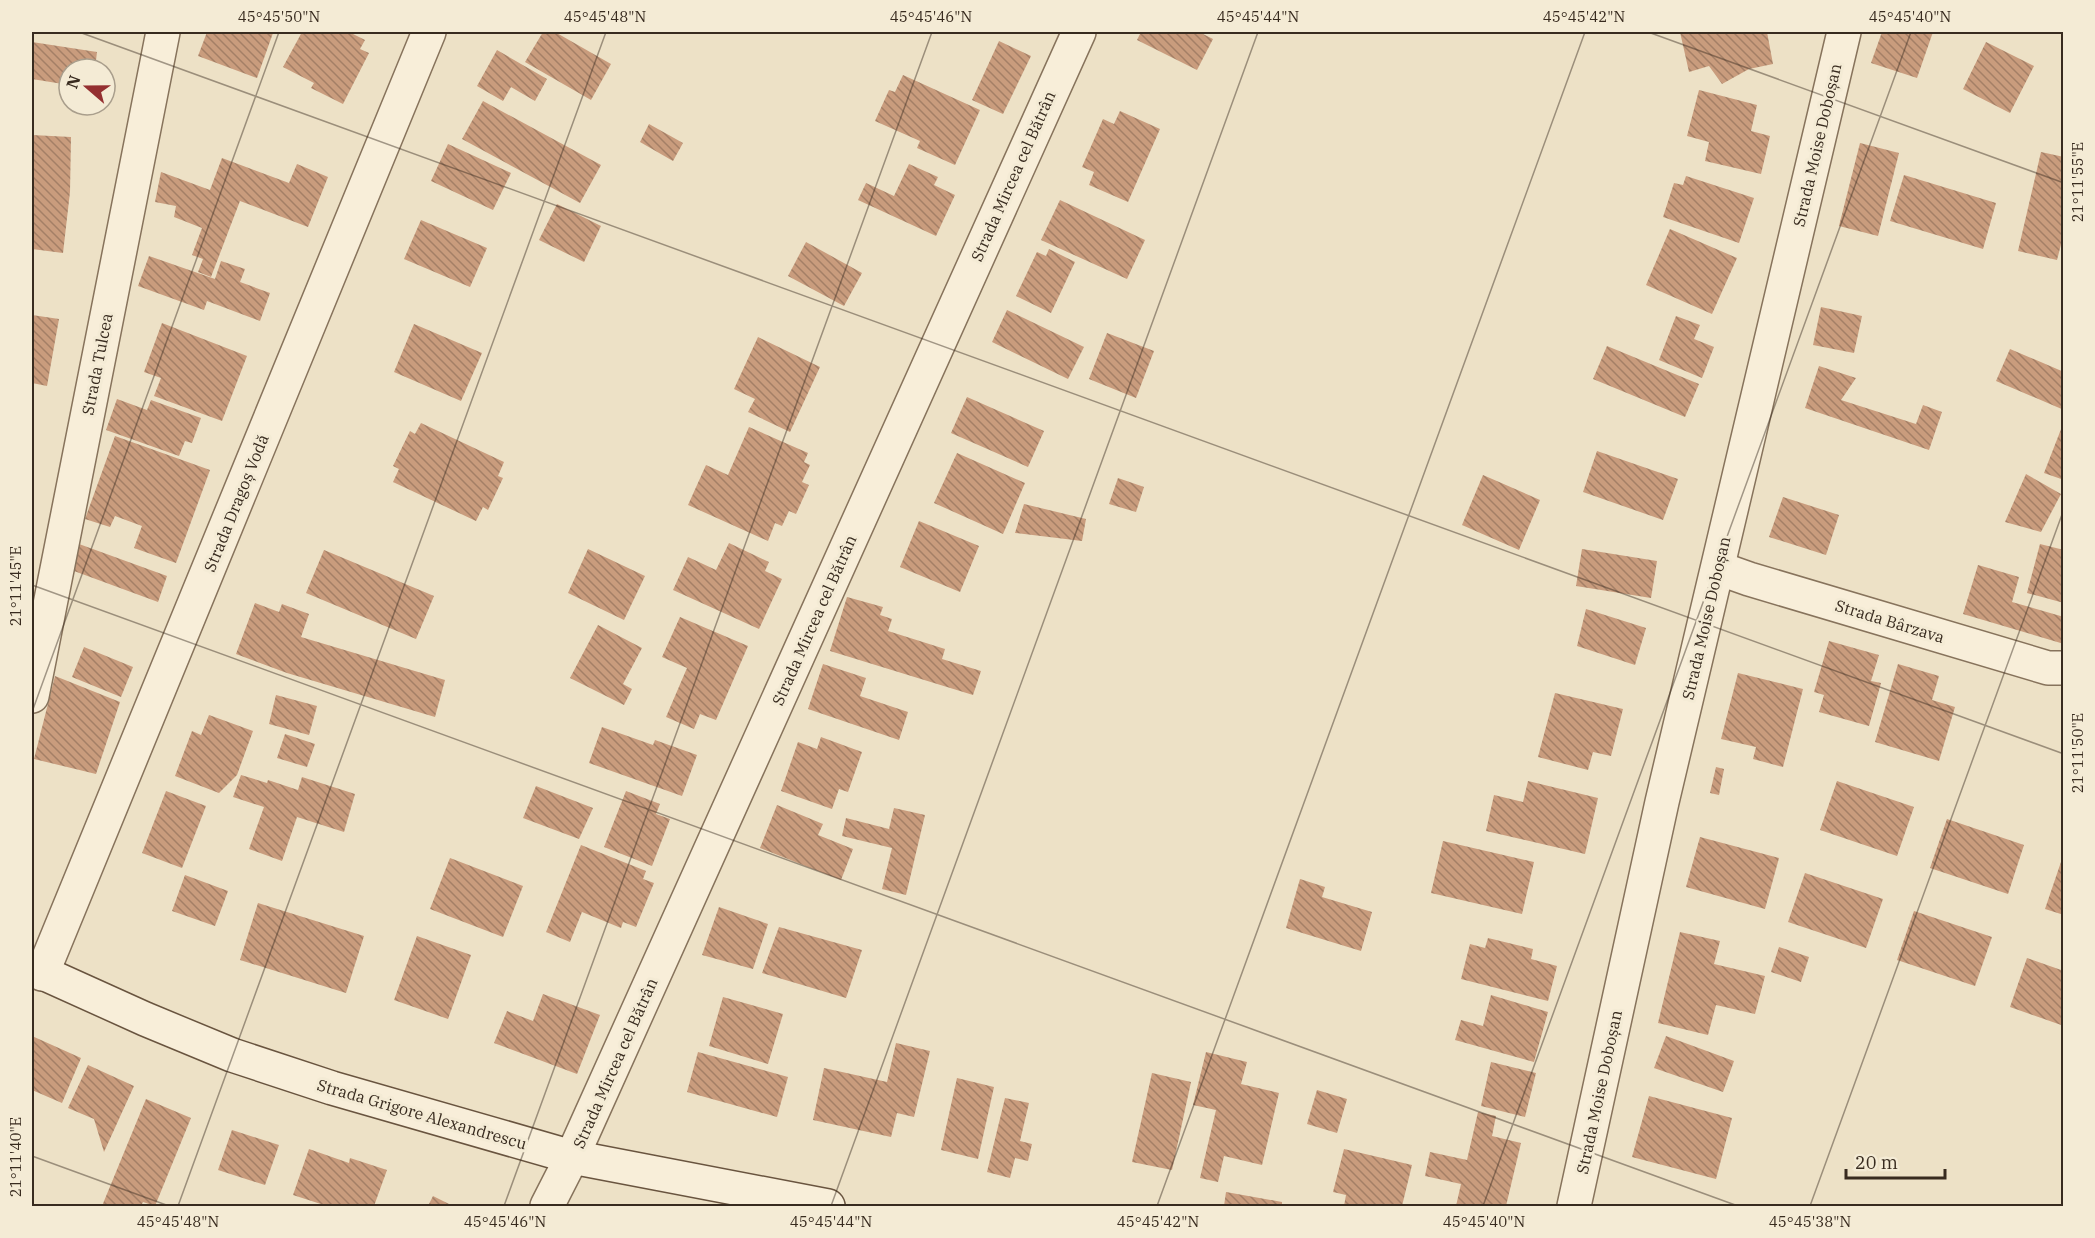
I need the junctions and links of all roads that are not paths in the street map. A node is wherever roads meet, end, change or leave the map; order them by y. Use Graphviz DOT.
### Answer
graph roads {
  1 [pos="163,32"];
  2 [pos="429,32"];
  3 [pos="1079,32"];
  4 [pos="1844,32"];
  5 [pos="1718,568"];
  6 [pos="2064,668"];
  7 [pos="32,696"];
  8 [pos="37,971"];
  9 [pos="572,1157"];
  10 [pos="547,1206"];
  11 [pos="828,1206"];
  12 [pos="1574,1206"];
  1 -- 7 [label="street, Strada Tulcea"];
  2 -- 8 [label="street, Strada Dragoș Vodă"];
  3 -- 9 [label="street, Strada Mircea cel Bătrân"];
  4 -- 5 [label="street, Strada Moise Doboșan"];
  5 -- 6 [label="street, Strada Bârzava"];
  5 -- 12 [label="street, Strada Moise Doboșan"];
  8 -- 9 [label="street, Strada Grigore Alexandrescu"];
  9 -- 10 [label="street, Strada Mircea cel Bătrân"];
  9 -- 11 [label="street, Strada Grigore Alexandrescu"];
}
